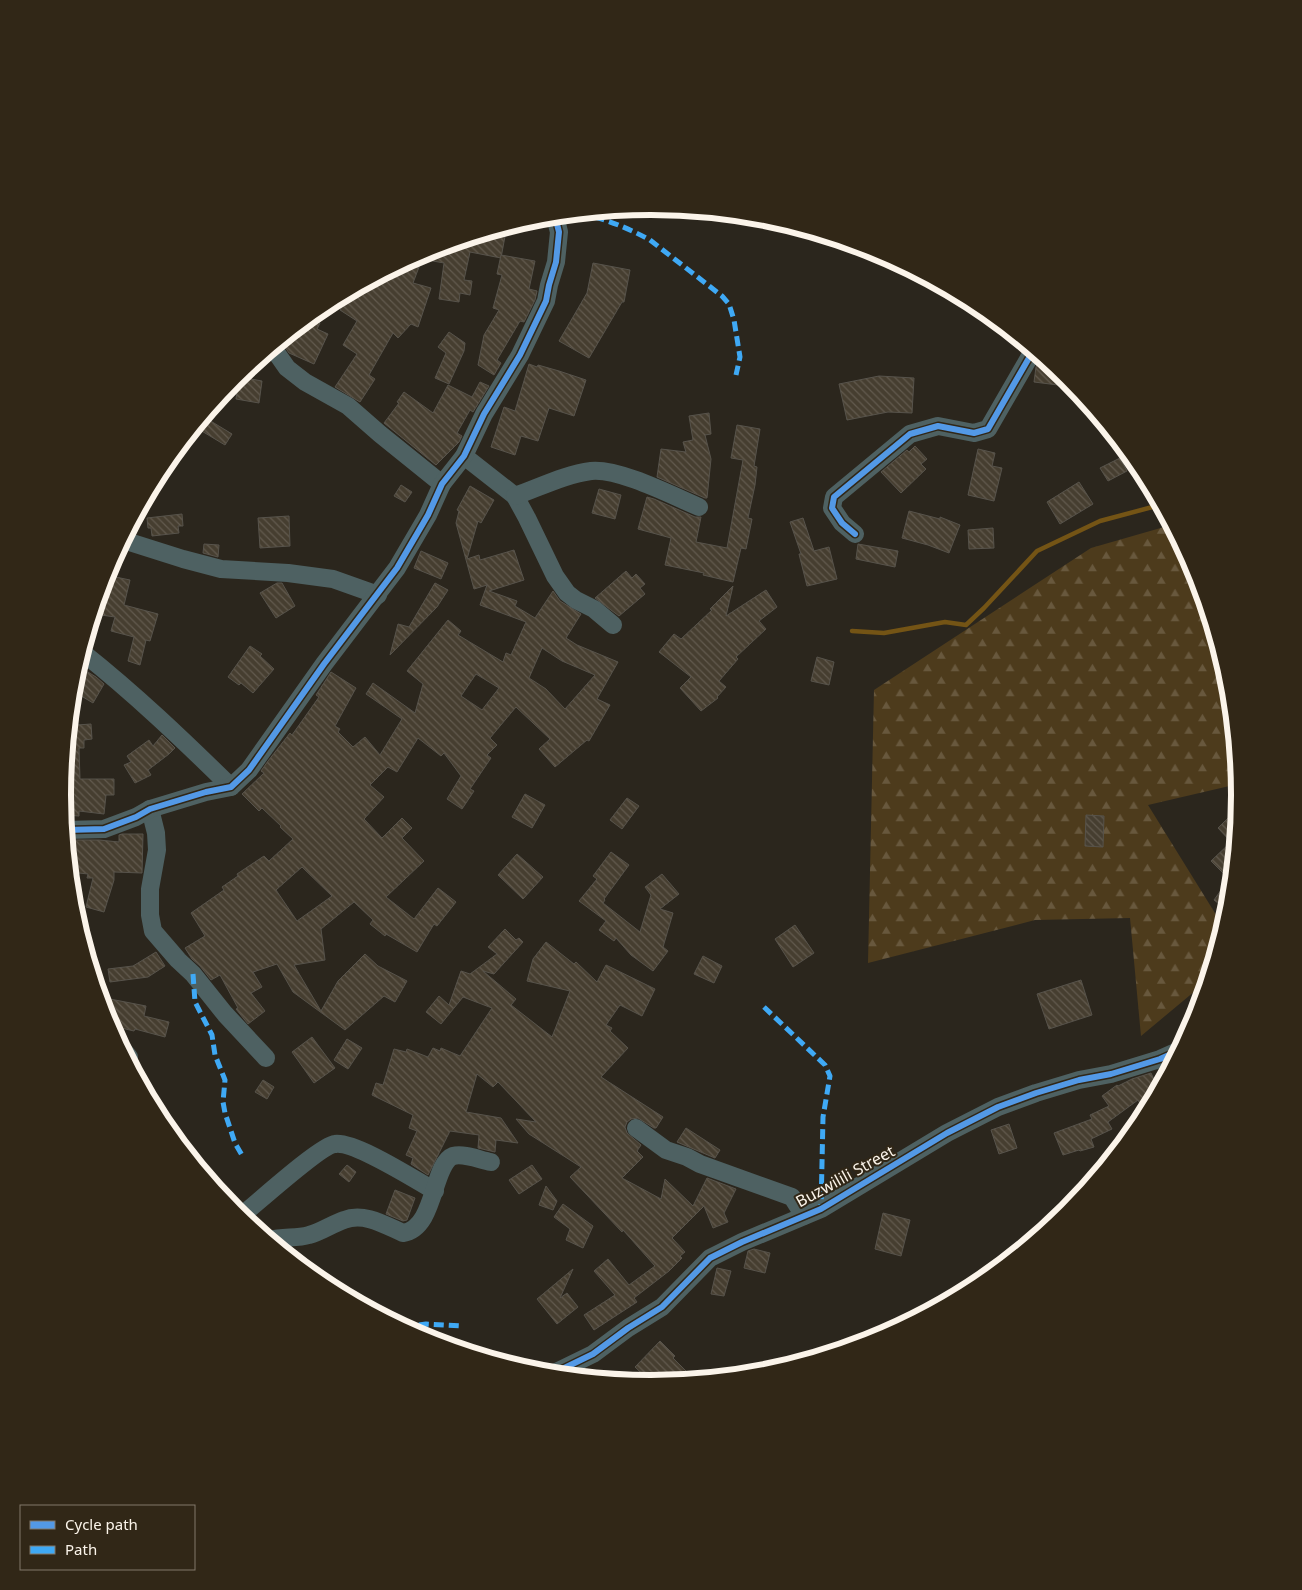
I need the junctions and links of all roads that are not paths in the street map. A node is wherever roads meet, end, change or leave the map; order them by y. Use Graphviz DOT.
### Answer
graph roads {
  1 [pos="557,223"];
  2 [pos="276,353"];
  3 [pos="1030,356"];
  4 [pos="464,456"];
  5 [pos="442,484"];
  6 [pos="515,496"];
  7 [pos="699,507"];
  8 [pos="855,534"];
  9 [pos="130,542"];
  10 [pos="378,595"];
  11 [pos="613,625"];
  12 [pos="88,657"];
  13 [pos="231,787"];
  14 [pos="150,809"];
  15 [pos="72,830"];
  16 [pos="1169,1055"];
  17 [pos="266,1058"];
  18 [pos="636,1128"];
  19 [pos="491,1162"];
  20 [pos="435,1191"];
  21 [pos="247,1211"];
  22 [pos="804,1216"];
  23 [pos="278,1239"];
  24 [pos="564,1368"];
  1 -- 4 [label="street"];
  2 -- 5 [label="street"];
  3 -- 8 [label="street"];
  4 -- 5 [label="street"];
  4 -- 6 [label="street"];
  5 -- 10 [label="street"];
  6 -- 7 [label="street"];
  6 -- 11 [label="street"];
  9 -- 10 [label="street"];
  10 -- 13 [label="street"];
  12 -- 13 [label="street"];
  13 -- 14 [label="street"];
  14 -- 15 [label="street"];
  14 -- 17 [label="street"];
  16 -- 22 [label="street, Buzwilili Street"];
  18 -- 22 [label="street"];
  19 -- 20 [label="street"];
  20 -- 21 [label="street"];
  20 -- 23 [label="street"];
  22 -- 24 [label="street, Buzwilili Street"];
}
